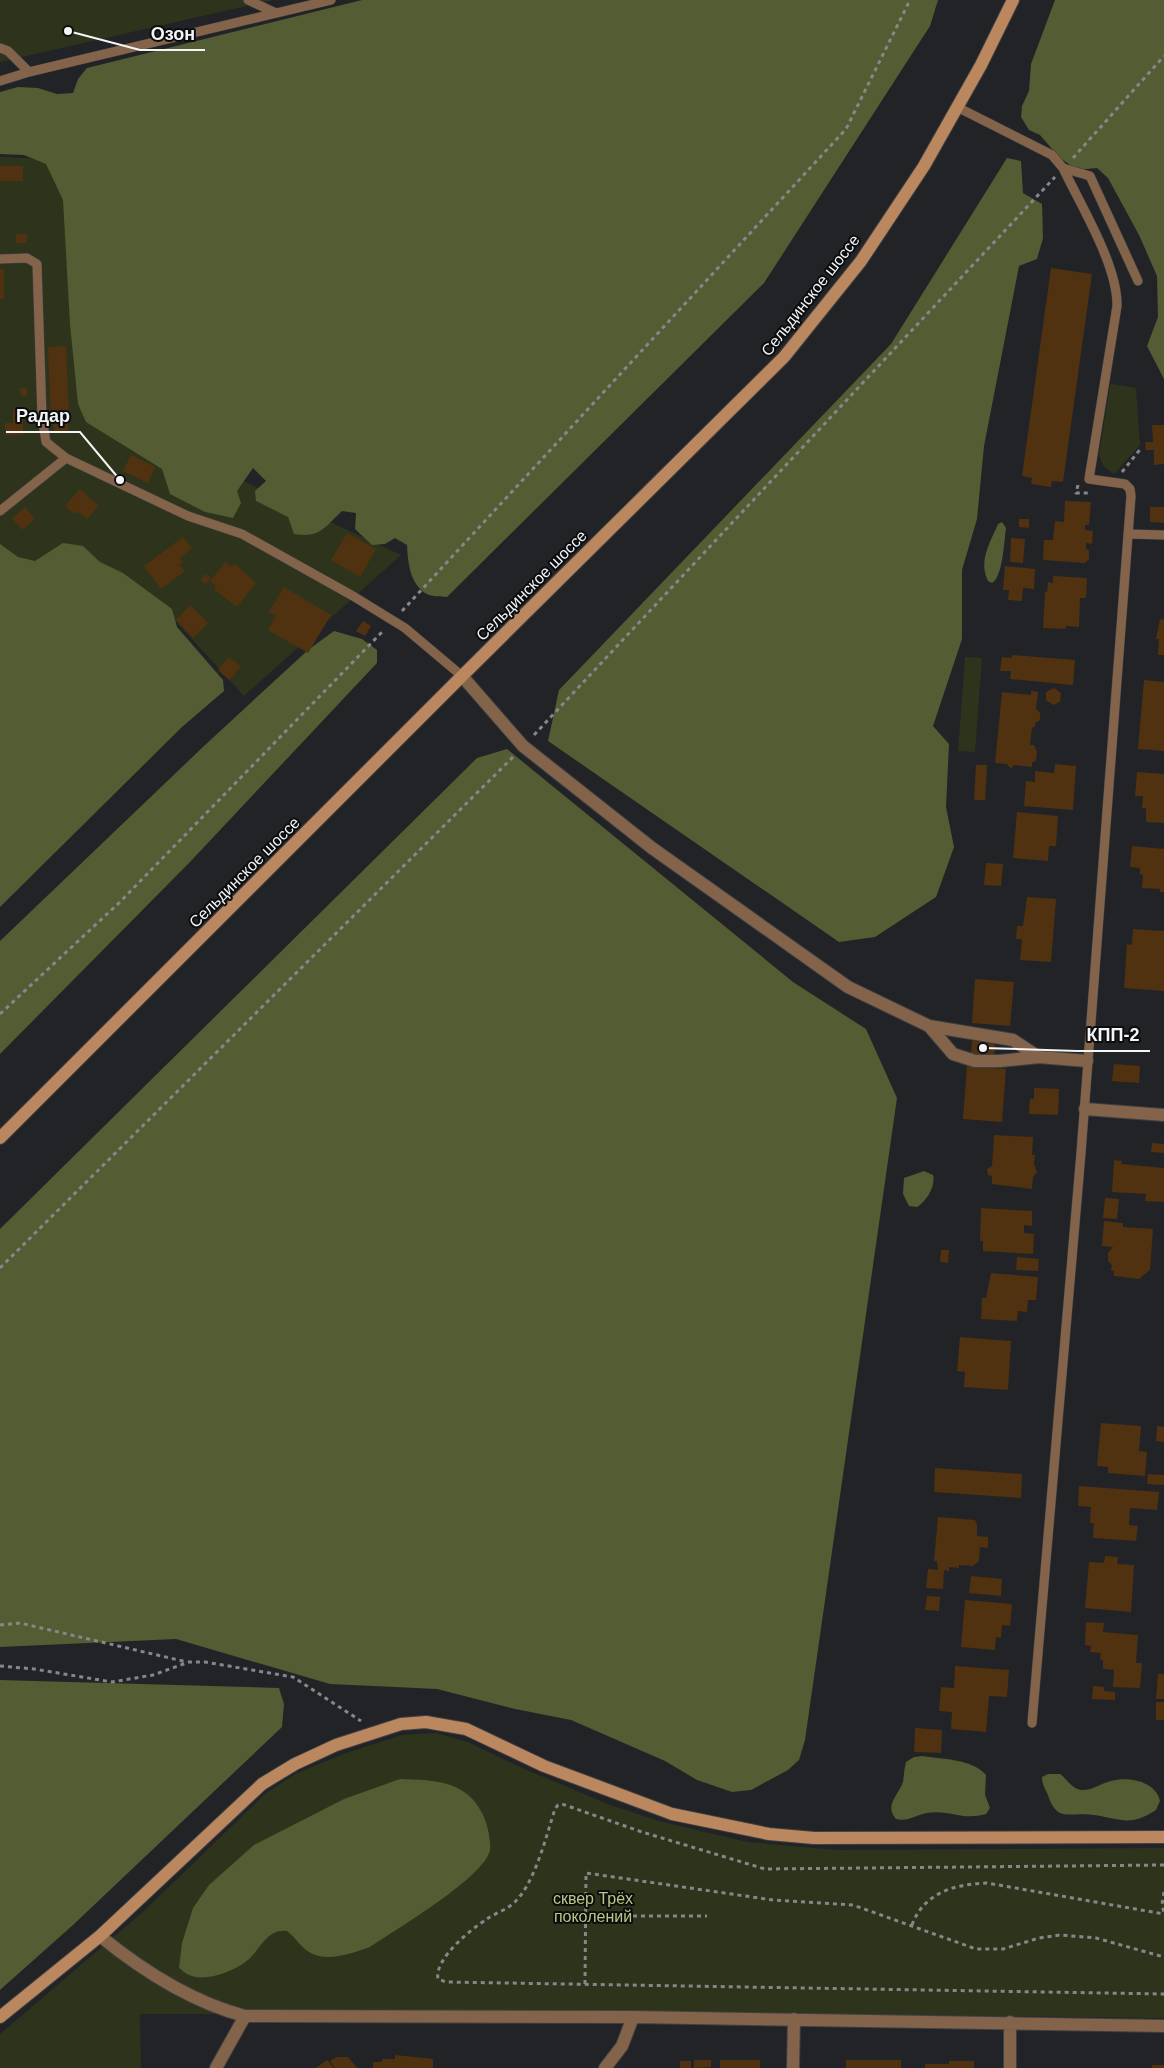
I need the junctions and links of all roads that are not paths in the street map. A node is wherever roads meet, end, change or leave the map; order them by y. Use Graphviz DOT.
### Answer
graph roads {
  1 [pos="248,0"];
  2 [pos="331,0"];
  3 [pos="1013,0"];
  4 [pos="276,13"];
  5 [pos="0,48"];
  6 [pos="29,72"];
  7 [pos="0,81"];
  8 [pos="957,107"];
  9 [pos="1063,168"];
  10 [pos="0,259"];
  11 [pos="1138,281"];
  12 [pos="66,458"];
  13 [pos="0,511"];
  14 [pos="1128,534"];
  15 [pos="1164,535"];
  16 [pos="462,676"];
  17 [pos="929,1026"];
  18 [pos="1039,1057"];
  19 [pos="1087,1062"];
  20 [pos="1085,1109"];
  21 [pos="1164,1114"];
  22 [pos="0,1138"];
  23 [pos="1032,1723"];
  24 [pos="1164,1837"];
  25 [pos="100,1936"];
  26 [pos="245,2016"];
  27 [pos="0,2017"];
  28 [pos="633,2017"];
  29 [pos="794,2019"];
  30 [pos="1010,2022"];
  31 [pos="1164,2026"];
  32 [pos="216,2068"];
  33 [pos="604,2068"];
  34 [pos="793,2068"];
  35 [pos="1010,2068"];
  1 -- 4 [label="lane"];
  2 -- 4 [label="lane"];
  3 -- 8 [label="main road, Сельдинское шоссе"];
  4 -- 6 [label="lane"];
  5 -- 6 [label="lane"];
  6 -- 7 [label="lane"];
  8 -- 9 [label="lane"];
  8 -- 16 [label="main road, Сельдинское шоссе"];
  9 -- 11 [label="lane"];
  9 -- 14 [label="lane"];
  10 -- 12 [label="lane"];
  12 -- 13 [label="lane"];
  12 -- 16 [label="lane"];
  14 -- 15 [label="lane"];
  14 -- 19 [label="lane"];
  16 -- 17 [label="street"];
  16 -- 22 [label="main road, Сельдинское шоссе"];
  17 -- 18 [label="street"];
  17 -- 18 [label="street"];
  18 -- 19 [label="street"];
  19 -- 20 [label="lane"];
  20 -- 21 [label="street"];
  20 -- 23 [label="lane"];
  24 -- 25 [label="main road"];
  25 -- 26 [label="street"];
  25 -- 27 [label="main road"];
  26 -- 28 [label="street"];
  26 -- 32 [label="street"];
  28 -- 29 [label="street"];
  28 -- 33 [label="street"];
  29 -- 30 [label="street"];
  29 -- 34 [label="street"];
  30 -- 31 [label="street"];
  30 -- 35 [label="street"];
}
